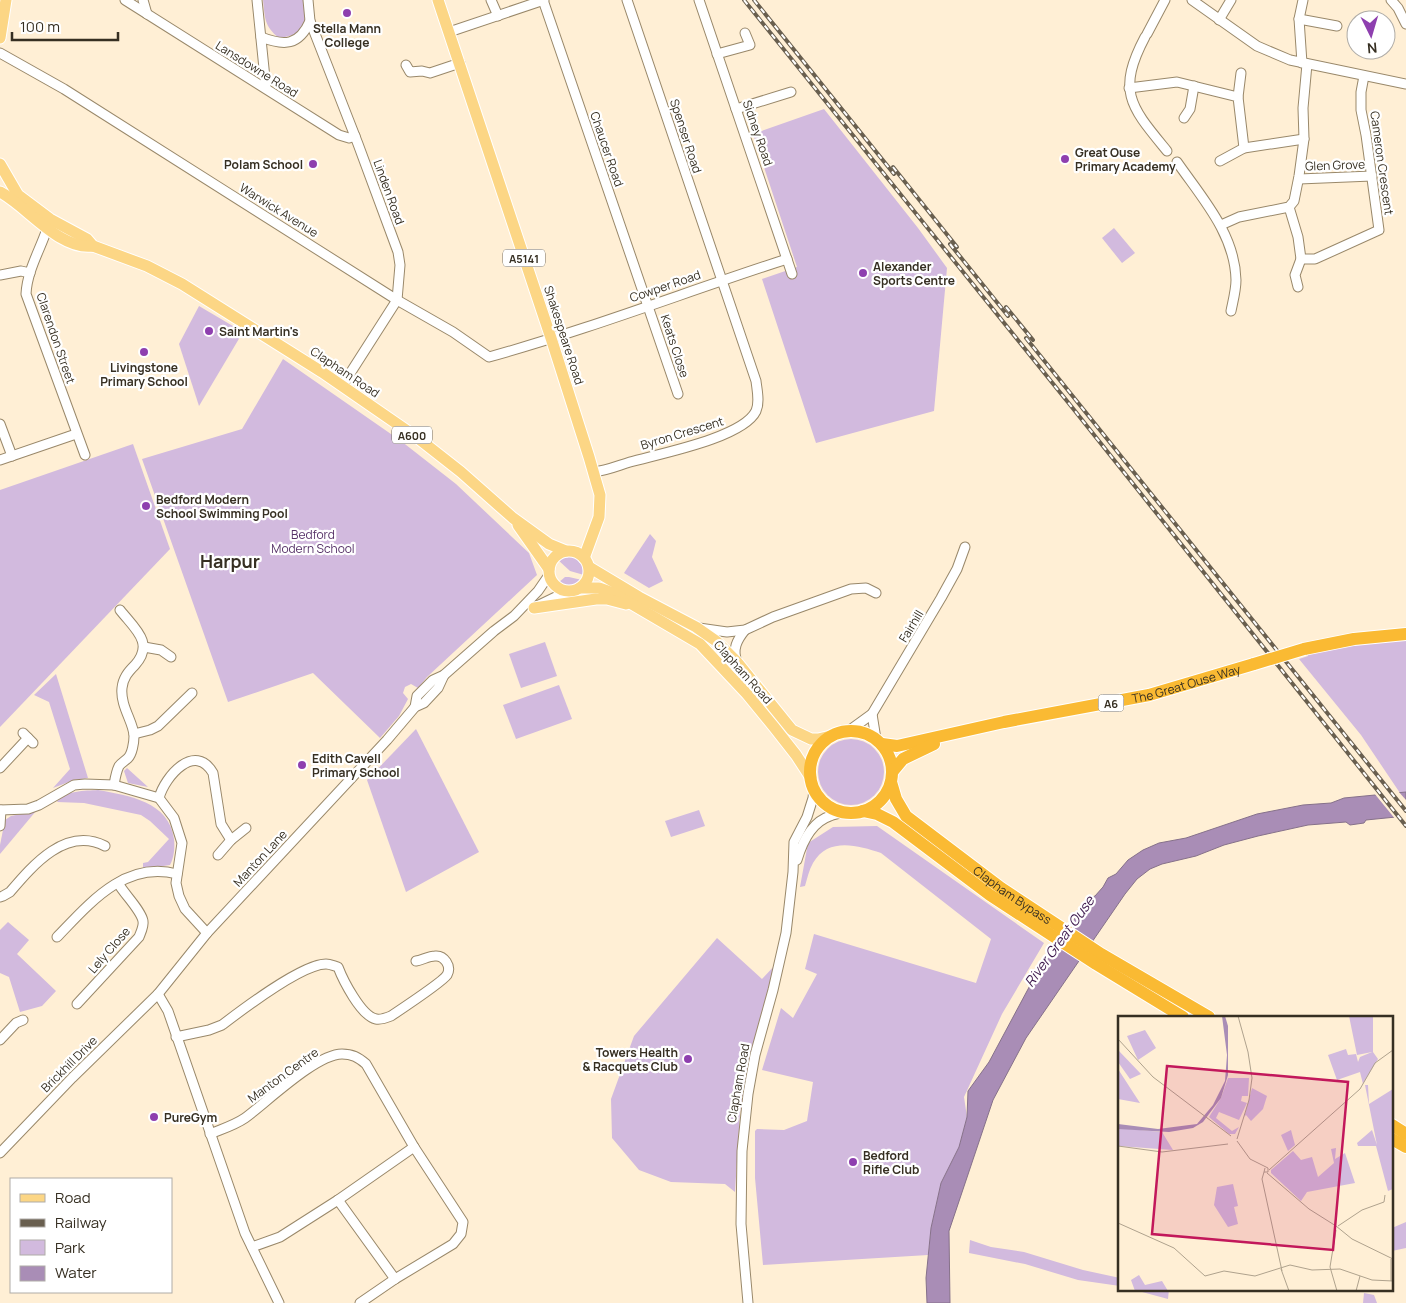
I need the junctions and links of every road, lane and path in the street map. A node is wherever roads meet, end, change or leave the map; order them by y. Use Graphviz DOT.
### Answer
graph roads {
  1 [pos="6,0"];
  2 [pos="125,0"];
  3 [pos="143,0"];
  4 [pos="258,0"];
  5 [pos="308,0"];
  6 [pos="438,0"];
  7 [pos="491,0"];
  8 [pos="543,0"];
  9 [pos="627,0"];
  10 [pos="699,0"];
  11 [pos="1165,0"];
  12 [pos="1192,0"];
  13 [pos="1231,0"];
  14 [pos="1303,0"];
  15 [pos="1391,0"];
  16 [pos="148,14"];
  17 [pos="498,16"];
  18 [pos="1299,19"];
  19 [pos="1219,20"];
  20 [pos="310,21"];
  21 [pos="1406,24"];
  22 [pos="1337,26"];
  23 [pos="449,32"];
  24 [pos="745,33"];
  25 [pos="261,36"];
  26 [pos="0,38"];
  27 [pos="0,53"];
  28 [pos="717,54"];
  29 [pos="460,63"];
  30 [pos="1304,64"];
  31 [pos="406,65"];
  32 [pos="1241,73"];
  33 [pos="1364,76"];
  34 [pos="1406,84"];
  35 [pos="1194,86"];
  36 [pos="266,88"];
  37 [pos="1129,88"];
  38 [pos="791,92"];
  39 [pos="1238,97"];
  40 [pos="736,109"];
  41 [pos="1184,118"];
  42 [pos="355,136"];
  43 [pos="1304,140"];
  44 [pos="1244,148"];
  45 [pos="1167,151"];
  46 [pos="1220,161"];
  47 [pos="1177,162"];
  48 [pos="0,164"];
  49 [pos="1372,176"];
  50 [pos="1299,179"];
  51 [pos="0,192"];
  52 [pos="1290,207"];
  53 [pos="1221,225"];
  54 [pos="47,229"];
  55 [pos="94,246"];
  56 [pos="788,259"];
  57 [pos="1301,259"];
  58 [pos="30,274"];
  59 [pos="792,274"];
  60 [pos="0,275"];
  61 [pos="721,280"];
  62 [pos="1298,287"];
  63 [pos="397,300"];
  64 [pos="648,306"];
  65 [pos="1232,311"];
  66 [pos="550,338"];
  67 [pos="342,386"];
  68 [pos="678,394"];
  69 [pos="0,424"];
  70 [pos="76,434"];
  71 [pos="85,455"];
  72 [pos="12,456"];
  73 [pos="0,460"];
  74 [pos="593,472"];
  75 [pos="513,518"];
  76 [pos="591,538"];
  77 [pos="965,547"];
  78 [pos="569,551"];
  79 [pos="586,563"];
  80 [pos="549,572"];
  81 [pos="580,588"];
  82 [pos="568,591"];
  83 [pos="876,593"];
  84 [pos="635,606"];
  85 [pos="534,608"];
  86 [pos="120,610"];
  87 [pos="514,616"];
  88 [pos="696,628"];
  89 [pos="745,630"];
  90 [pos="734,632"];
  91 [pos="1406,634"];
  92 [pos="144,647"];
  93 [pos="725,649"];
  94 [pos="172,657"];
  95 [pos="737,662"];
  96 [pos="747,694"];
  97 [pos="189,699"];
  98 [pos="872,714"];
  99 [pos="850,730"];
  100 [pos="966,731"];
  101 [pos="134,734"];
  102 [pos="830,736"];
  103 [pos="28,738"];
  104 [pos="879,742"];
  105 [pos="0,768"];
  106 [pos="892,777"];
  107 [pos="813,784"];
  108 [pos="114,785"];
  109 [pos="159,798"];
  110 [pos="1,810"];
  111 [pos="863,811"];
  112 [pos="846,812"];
  113 [pos="0,826"];
  114 [pos="246,828"];
  115 [pos="231,840"];
  116 [pos="105,846"];
  117 [pos="218,855"];
  118 [pos="793,872"];
  119 [pos="177,874"];
  120 [pos="118,883"];
  121 [pos="996,892"];
  122 [pos="0,896"];
  123 [pos="207,934"];
  124 [pos="56,937"];
  125 [pos="416,962"];
  126 [pos="158,994"];
  127 [pos="77,1004"];
  128 [pos="1180,1016"];
  129 [pos="1206,1016"];
  130 [pos="23,1020"];
  131 [pos="176,1037"];
  132 [pos="0,1040"];
  133 [pos="1394,1126"];
  134 [pos="210,1134"];
  135 [pos="1406,1134"];
  136 [pos="1394,1140"];
  137 [pos="414,1147"];
  138 [pos="1406,1147"];
  139 [pos="0,1153"];
  140 [pos="338,1200"];
  141 [pos="252,1247"];
  142 [pos="395,1279"];
  143 [pos="280,1303"];
  144 [pos="360,1303"];
  145 [pos="748,1303"];
  1 -- 26 [label="main road"];
  2 -- 16 [label="street, Lansdowne Road"];
  3 -- 16 [label="street"];
  4 -- 25 [label="street"];
  5 -- 20 [label="street, Linden Road"];
  6 -- 23 [label="main road, Shakespeare Road / A5141"];
  7 -- 17 [label="street"];
  8 -- 17 [label="street"];
  8 -- 64 [label="street, Chaucer Road"];
  9 -- 61 [label="street, Spenser Road"];
  10 -- 28 [label="street, Sidney Road"];
  11 -- 37 [label="street"];
  12 -- 19 [label="street"];
  13 -- 19 [label="street"];
  14 -- 18 [label="street"];
  15 -- 21 [label="street"];
  16 -- 36 [label="street, Lansdowne Road"];
  17 -- 23 [label="street"];
  18 -- 22 [label="street"];
  18 -- 30 [label="street"];
  19 -- 30 [label="street"];
  20 -- 25 [label="street"];
  20 -- 42 [label="street, Linden Road"];
  23 -- 29 [label="main road, Shakespeare Road / A5141"];
  24 -- 28 [label="street"];
  25 -- 36 [label="street"];
  27 -- 63 [label="street, Warwick Avenue"];
  28 -- 40 [label="street, Sidney Road"];
  29 -- 31 [label="street"];
  29 -- 66 [label="main road, Shakespeare Road / A5141"];
  30 -- 33 [label="street"];
  30 -- 43 [label="street"];
  32 -- 39 [label="street"];
  33 -- 34 [label="street"];
  33 -- 49 [label="street, Cameron Crescent"];
  35 -- 37 [label="street"];
  35 -- 39 [label="street"];
  35 -- 41 [label="street"];
  36 -- 42 [label="street, Lansdowne Road"];
  37 -- 45 [label="street"];
  38 -- 40 [label="street"];
  39 -- 44 [label="street"];
  40 -- 56 [label="street, Sidney Road"];
  42 -- 63 [label="street, Linden Road"];
  43 -- 44 [label="street"];
  43 -- 50 [label="street"];
  44 -- 46 [label="street"];
  47 -- 53 [label="street"];
  48 -- 55 [label="main road, Clapham Road / A600"];
  49 -- 50 [label="street, Glen Grove"];
  49 -- 57 [label="street, Cameron Crescent"];
  50 -- 52 [label="street"];
  51 -- 54 [label="main road, Clapham Road / A600"];
  52 -- 53 [label="street"];
  52 -- 57 [label="street"];
  53 -- 65 [label="street"];
  54 -- 55 [label="main road, Clapham Road / A600"];
  54 -- 58 [label="street, Clarendon Street"];
  55 -- 67 [label="main road, Clapham Road / A600"];
  56 -- 59 [label="street, Sidney Road"];
  56 -- 61 [label="street, Cowper Road"];
  57 -- 62 [label="street"];
  58 -- 60 [label="street"];
  58 -- 70 [label="street, Clarendon Street"];
  61 -- 64 [label="street, Cowper Road"];
  61 -- 74 [label="street, Byron Crescent"];
  63 -- 66 [label="street, Warwick Avenue"];
  63 -- 67 [label="street, Linden Road"];
  64 -- 66 [label="street, Cowper Road"];
  64 -- 68 [label="street, Keats Close"];
  66 -- 74 [label="main road, Shakespeare Road / A5141"];
  67 -- 75 [label="main road, Clapham Road / A600"];
  69 -- 72 [label="street"];
  70 -- 71 [label="street, Clarendon Street"];
  70 -- 72 [label="street"];
  72 -- 73 [label="street"];
  74 -- 76 [label="main road, Shakespeare Road / A5141"];
  75 -- 78 [label="main road, Clapham Road / A600"];
  75 -- 80 [label="main road, Clapham Road / A600"];
  76 -- 78 [label="main road"];
  76 -- 79 [label="main road, Shakespeare Road / A5141"];
  77 -- 98 [label="street, Fairhill"];
  78 -- 79 [label="main road, A600"];
  78 -- 80 [label="main road"];
  79 -- 81 [label="main road"];
  79 -- 88 [label="main road, Clapham Road / A600"];
  80 -- 82 [label="main road, A600"];
  80 -- 87 [label="street, Manton Lane"];
  81 -- 82 [label="main road"];
  81 -- 84 [label="main road, Clapham Road"];
  82 -- 85 [label="street, Manton Lane"];
  83 -- 89 [label="street"];
  84 -- 85 [label="main road"];
  84 -- 96 [label="main road, Clapham Road"];
  85 -- 87 [label="street, Manton Lane"];
  86 -- 92 [label="street"];
  87 -- 123 [label="street, Manton Lane"];
  88 -- 90 [label="street"];
  88 -- 93 [label="main road, Clapham Road / A600"];
  89 -- 90 [label="street"];
  89 -- 95 [label="street"];
  90 -- 93 [label="street"];
  91 -- 100 [label="highway, The Great Ouse Way / A6, bridge"];
  92 -- 94 [label="street"];
  92 -- 101 [label="street"];
  93 -- 95 [label="main road, Clapham Road / A600"];
  93 -- 96 [label="main road"];
  95 -- 102 [label="main road, Clapham Road / A600"];
  96 -- 107 [label="main road, Clapham Road"];
  97 -- 101 [label="street"];
  98 -- 99 [label="street, Fairhill"];
  98 -- 104 [label="street"];
  99 -- 102 [label="highway"];
  99 -- 104 [label="highway"];
  100 -- 104 [label="highway, The Great Ouse Way / A6"];
  100 -- 106 [label="highway, The Great Ouse Way / A6"];
  101 -- 108 [label="street"];
  102 -- 107 [label="highway"];
  103 -- 105 [label="street"];
  104 -- 106 [label="highway"];
  106 -- 111 [label="highway"];
  106 -- 121 [label="highway, Clapham Bypass"];
  107 -- 112 [label="highway"];
  107 -- 118 [label="street, Clapham Road"];
  108 -- 109 [label="street"];
  108 -- 110 [label="street"];
  109 -- 115 [label="street"];
  109 -- 119 [label="street"];
  110 -- 113 [label="street"];
  111 -- 112 [label="highway"];
  111 -- 121 [label="highway, Clapham Bypass"];
  112 -- 118 [label="street, Clapham Road"];
  114 -- 115 [label="street"];
  115 -- 117 [label="street"];
  116 -- 122 [label="street"];
  118 -- 145 [label="street, Clapham Road"];
  119 -- 120 [label="street"];
  119 -- 123 [label="street"];
  120 -- 124 [label="street"];
  120 -- 127 [label="street, Lely Close"];
  121 -- 128 [label="highway, Clapham Bypass"];
  121 -- 129 [label="highway, Clapham Bypass"];
  123 -- 126 [label="street, Manton Lane"];
  125 -- 131 [label="street"];
  126 -- 131 [label="street"];
  126 -- 139 [label="street, Brickhill Drive"];
  130 -- 132 [label="street"];
  131 -- 134 [label="street"];
  133 -- 135 [label="highway"];
  134 -- 137 [label="street, Manton Centre"];
  134 -- 141 [label="street"];
  136 -- 138 [label="highway"];
  137 -- 140 [label="street"];
  137 -- 142 [label="street, Manton Centre"];
  140 -- 141 [label="street"];
  140 -- 142 [label="street"];
  141 -- 143 [label="street"];
  142 -- 144 [label="street, Manton Centre"];
}
